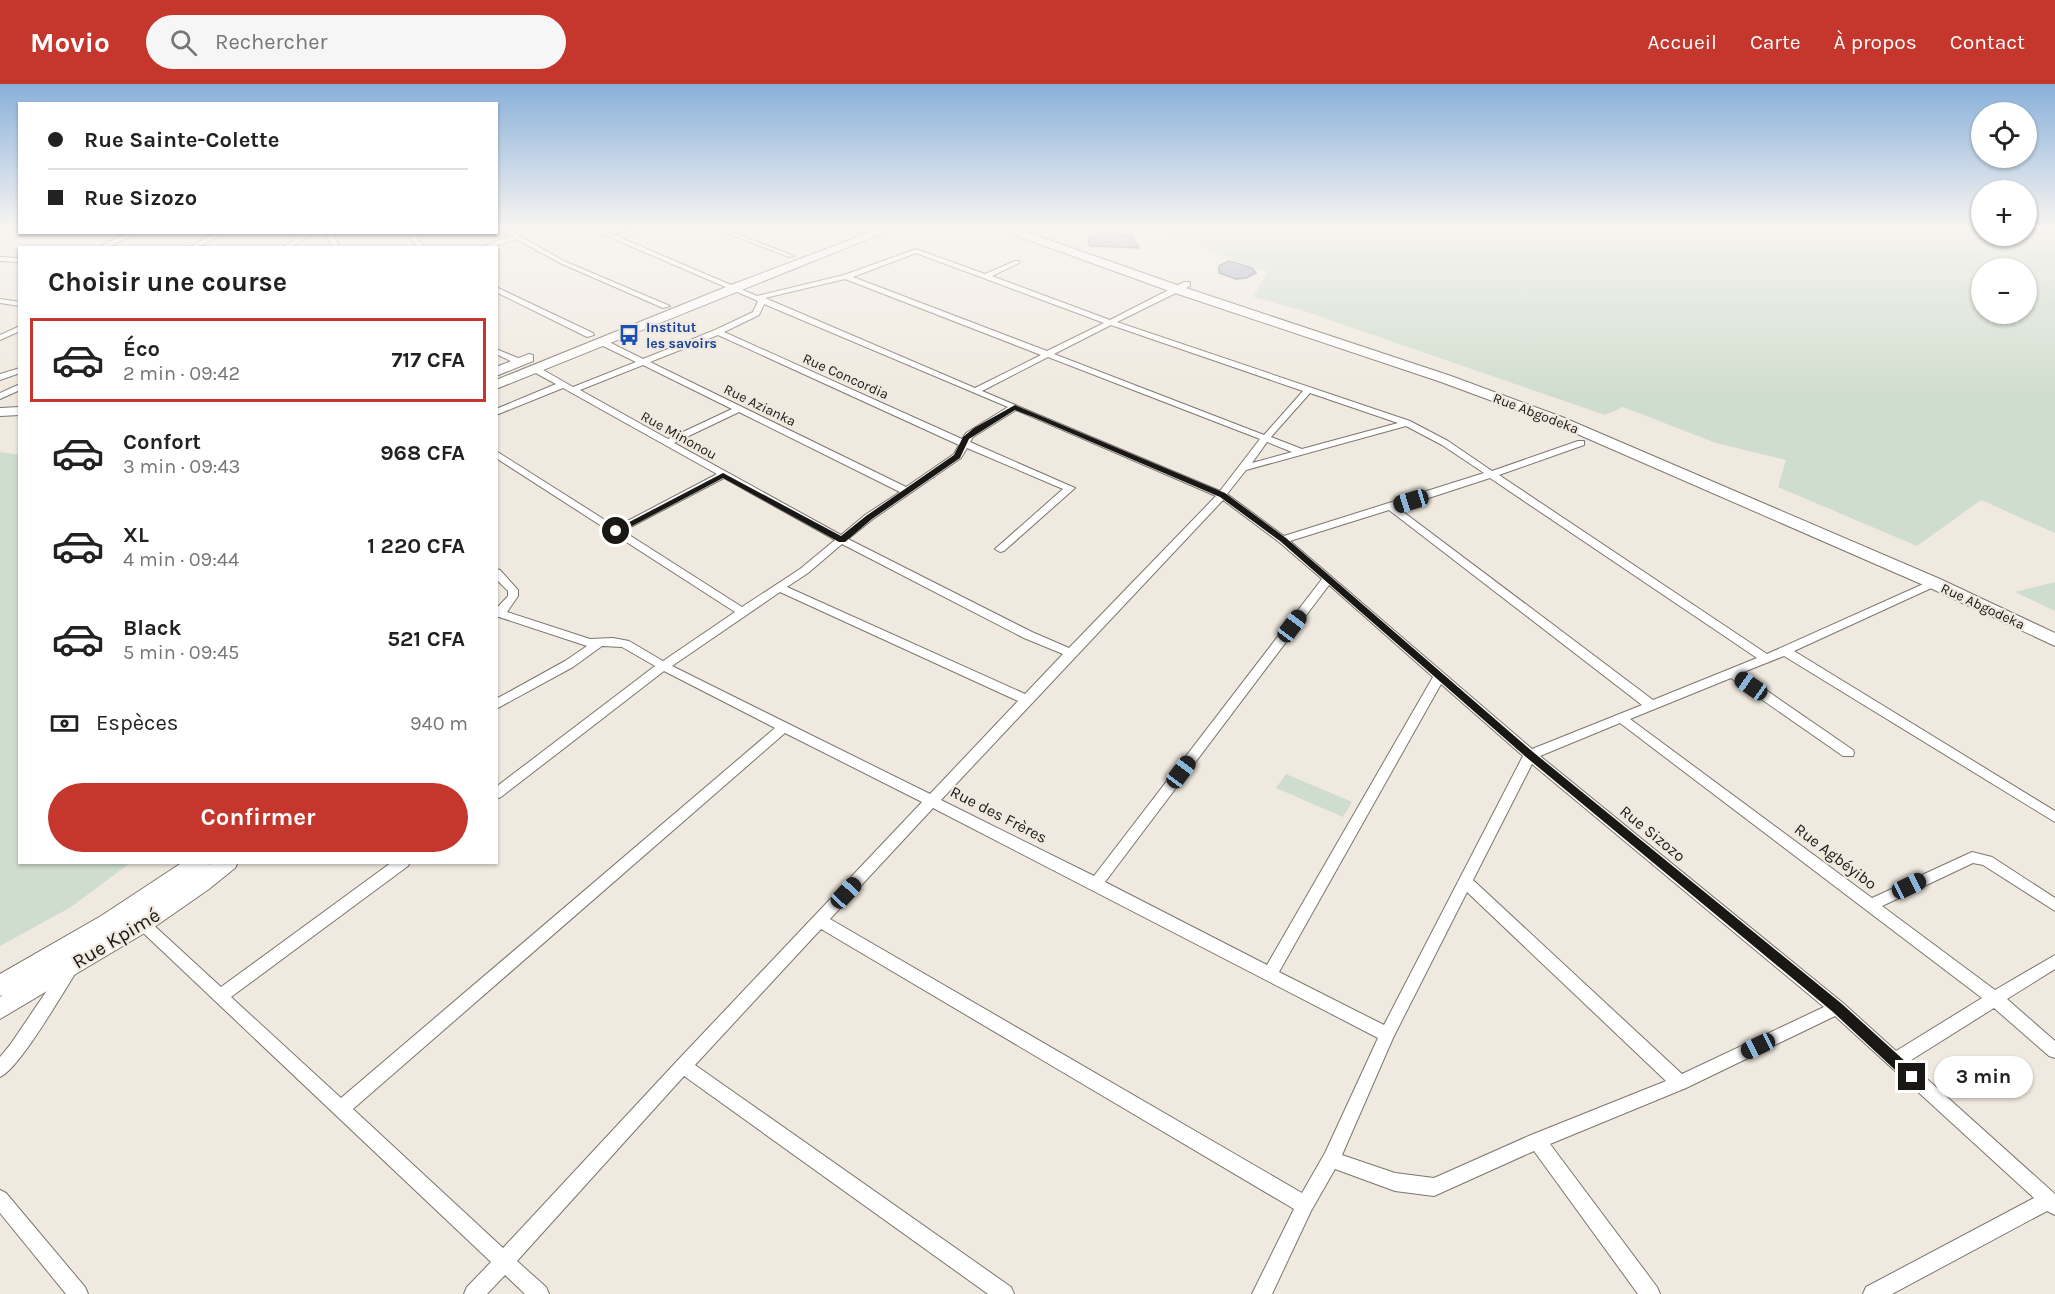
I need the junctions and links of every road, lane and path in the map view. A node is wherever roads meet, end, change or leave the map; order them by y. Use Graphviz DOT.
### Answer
graph roads {
  1 [pos="613,283"];
  2 [pos="722,283"];
  3 [pos="724,283"];
  4 [pos="744,283"];
  5 [pos="821,283"];
  6 [pos="862,283"];
  7 [pos="1003,283"];
  8 [pos="1173,283"];
  9 [pos="1174,283"];
  10 [pos="1181,286"];
  11 [pos="735,287"];
  12 [pos="498,290"];
  13 [pos="760,299"];
  14 [pos="0,302"];
  15 [pos="18,304"];
  16 [pos="666,306"];
  17 [pos="1109,322"];
  18 [pos="18,329"];
  19 [pos="718,332"];
  20 [pos="590,335"];
  21 [pos="0,338"];
  22 [pos="603,342"];
  23 [pos="498,352"];
  24 [pos="1045,355"];
  25 [pos="520,362"];
  26 [pos="643,362"];
  27 [pos="535,369"];
  28 [pos="18,371"];
  29 [pos="498,371"];
  30 [pos="0,377"];
  31 [pos="498,384"];
  32 [pos="562,385"];
  33 [pos="18,387"];
  34 [pos="573,390"];
  35 [pos="975,391"];
  36 [pos="1307,391"];
  37 [pos="0,398"];
  38 [pos="18,400"];
  39 [pos="1015,407"];
  40 [pos="739,410"];
  41 [pos="18,411"];
  42 [pos="498,411"];
  43 [pos="0,412"];
  44 [pos="1407,423"];
  45 [pos="1266,438"];
  46 [pos="963,443"];
  47 [pos="1581,443"];
  48 [pos="667,444"];
  49 [pos="1301,452"];
  50 [pos="498,455"];
  51 [pos="1244,468"];
  52 [pos="723,475"];
  53 [pos="1490,475"];
  54 [pos="906,491"];
  55 [pos="1222,495"];
  56 [pos="1391,507"];
  57 [pos="616,531"];
  58 [pos="842,540"];
  59 [pos="1283,540"];
  60 [pos="1000,549"];
  61 [pos="498,574"];
  62 [pos="1327,580"];
  63 [pos="1934,583"];
  64 [pos="780,588"];
  65 [pos="742,612"];
  66 [pos="498,613"];
  67 [pos="2055,627"];
  68 [pos="2055,640"];
  69 [pos="595,643"];
  70 [pos="1785,651"];
  71 [pos="1071,653"];
  72 [pos="1766,659"];
  73 [pos="663,666"];
  74 [pos="1732,673"];
  75 [pos="1439,677"];
  76 [pos="1027,700"];
  77 [pos="498,704"];
  78 [pos="1652,706"];
  79 [pos="1621,718"];
  80 [pos="785,726"];
  81 [pos="1848,753"];
  82 [pos="1530,755"];
  83 [pos="498,792"];
  84 [pos="932,801"];
  85 [pos="2055,817"];
  86 [pos="197,864"];
  87 [pos="225,864"];
  88 [pos="400,864"];
  89 [pos="1466,880"];
  90 [pos="1096,884"];
  91 [pos="1872,905"];
  92 [pos="2055,905"];
  93 [pos="820,921"];
  94 [pos="143,924"];
  95 [pos="2055,961"];
  96 [pos="74,963"];
  97 [pos="1270,974"];
  98 [pos="0,986"];
  99 [pos="219,997"];
  100 [pos="1994,998"];
  101 [pos="1837,1008"];
  102 [pos="0,1009"];
  103 [pos="1387,1035"];
  104 [pos="2055,1051"];
  105 [pos="1895,1061"];
  106 [pos="683,1066"];
  107 [pos="0,1069"];
  108 [pos="1680,1083"];
  109 [pos="340,1109"];
  110 [pos="1538,1141"];
  111 [pos="1331,1159"];
  112 [pos="0,1199"];
  113 [pos="2052,1203"];
  114 [pos="1305,1205"];
  115 [pos="504,1261"];
  116 [pos="78,1294"];
  117 [pos="474,1294"];
  118 [pos="540,1294"];
  119 [pos="1004,1294"];
  120 [pos="1262,1294"];
  121 [pos="1650,1294"];
  122 [pos="1873,1294"];
  1 -- 16 [label="street"];
  2 -- 16 [label="main road"];
  3 -- 11 [label="street, Rue Sizozo"];
  4 -- 11 [label="main road"];
  5 -- 13 [label="street"];
  6 -- 24 [label="street"];
  7 -- 17 [label="street"];
  8 -- 10 [label="main road, Rue Abgodeka"];
  9 -- 10 [label="main road, Rue Abgodeka"];
  10 -- 17 [label="street"];
  10 -- 63 [label="main road, Rue Abgodeka"];
  10 -- 67 [label="main road, Rue Abgodeka"];
  11 -- 13 [label="street, Rue Sizozo"];
  11 -- 22 [label="main road"];
  12 -- 20 [label="street"];
  13 -- 19 [label="street"];
  13 -- 35 [label="street, Rue Sizozo"];
  14 -- 15 [label="street"];
  16 -- 20 [label="main road"];
  17 -- 24 [label="street"];
  17 -- 36 [label="street"];
  18 -- 21 [label="street"];
  19 -- 26 [label="street"];
  19 -- 46 [label="street, Rue Concordia"];
  20 -- 25 [label="main road"];
  22 -- 26 [label="street, Rue Azianka"];
  22 -- 27 [label="main road"];
  23 -- 25 [label="street"];
  24 -- 35 [label="street"];
  24 -- 45 [label="street"];
  25 -- 29 [label="main road"];
  26 -- 34 [label="street"];
  26 -- 40 [label="street, Rue Azianka"];
  27 -- 31 [label="main road"];
  27 -- 32 [label="street, Rue Minonou"];
  28 -- 30 [label="street"];
  32 -- 34 [label="street, Rue Minonou"];
  32 -- 42 [label="street"];
  33 -- 37 [label="street"];
  34 -- 48 [label="street, Rue Minonou"];
  35 -- 39 [label="street, Rue Sizozo"];
  36 -- 44 [label="street"];
  36 -- 45 [label="street"];
  37 -- 38 [label="main road"];
  39 -- 46 [label="street"];
  39 -- 55 [label="street, Rue Sizozo"];
  40 -- 48 [label="street"];
  40 -- 54 [label="street, Rue Azianka"];
  41 -- 43 [label="main road"];
  44 -- 49 [label="street"];
  44 -- 53 [label="street"];
  45 -- 49 [label="street"];
  45 -- 51 [label="street"];
  46 -- 54 [label="street"];
  46 -- 60 [label="street, Rue Concordia"];
  47 -- 53 [label="street"];
  48 -- 52 [label="street, Rue Minonou"];
  49 -- 51 [label="street"];
  50 -- 57 [label="street"];
  51 -- 55 [label="street"];
  52 -- 57 [label="street"];
  52 -- 58 [label="street, Rue Minonou"];
  53 -- 56 [label="street"];
  53 -- 72 [label="street"];
  54 -- 58 [label="street"];
  55 -- 59 [label="street, Rue Sizozo"];
  55 -- 71 [label="street"];
  56 -- 59 [label="street"];
  56 -- 78 [label="street"];
  57 -- 65 [label="street"];
  58 -- 64 [label="street"];
  58 -- 71 [label="street, Rue Minonou"];
  59 -- 62 [label="street, Rue Sizozo"];
  61 -- 66 [label="street"];
  62 -- 75 [label="street, Rue Sizozo"];
  62 -- 90 [label="street"];
  63 -- 68 [label="main road, Rue Abgodeka"];
  63 -- 70 [label="street"];
  64 -- 65 [label="street"];
  64 -- 76 [label="street"];
  65 -- 73 [label="street"];
  66 -- 69 [label="street, Rue des Frères"];
  69 -- 73 [label="street, Rue des Frères"];
  69 -- 77 [label="street"];
  70 -- 72 [label="street"];
  70 -- 85 [label="street"];
  71 -- 76 [label="street"];
  72 -- 74 [label="street"];
  73 -- 80 [label="street, Rue des Frères"];
  73 -- 83 [label="street"];
  74 -- 78 [label="street"];
  74 -- 81 [label="street"];
  75 -- 82 [label="street, Rue Sizozo"];
  75 -- 97 [label="street"];
  76 -- 84 [label="street"];
  78 -- 79 [label="street"];
  79 -- 82 [label="street"];
  79 -- 91 [label="street, Rue Agbéyibo"];
  80 -- 84 [label="street, Rue des Frères"];
  80 -- 109 [label="street"];
  82 -- 89 [label="street"];
  82 -- 101 [label="street, Rue Sizozo"];
  84 -- 90 [label="street, Rue des Frères"];
  84 -- 93 [label="street"];
  86 -- 98 [label="main road, Rue Kpimé"];
  87 -- 94 [label="main road, Rue Kpimé"];
  88 -- 99 [label="street"];
  89 -- 103 [label="street"];
  89 -- 108 [label="street"];
  90 -- 97 [label="street, Rue des Frères"];
  91 -- 92 [label="street"];
  91 -- 100 [label="street, Rue Agbéyibo"];
  93 -- 106 [label="street"];
  93 -- 114 [label="street"];
  94 -- 96 [label="main road, Rue Kpimé"];
  94 -- 99 [label="street"];
  95 -- 100 [label="street"];
  96 -- 102 [label="main road, Rue Kpimé"];
  96 -- 107 [label="street"];
  97 -- 103 [label="street, Rue des Frères"];
  99 -- 109 [label="street"];
  100 -- 104 [label="street, Rue Agbéyibo"];
  100 -- 105 [label="street"];
  101 -- 105 [label="street, Rue Sizozo"];
  101 -- 108 [label="street"];
  103 -- 111 [label="street"];
  105 -- 113 [label="street, Rue Sizozo"];
  106 -- 115 [label="street"];
  106 -- 119 [label="street"];
  108 -- 110 [label="street"];
  109 -- 115 [label="street"];
  110 -- 111 [label="street"];
  110 -- 121 [label="street"];
  111 -- 114 [label="street"];
  112 -- 116 [label="street"];
  113 -- 122 [label="street"];
  114 -- 120 [label="street"];
  115 -- 117 [label="street"];
  115 -- 118 [label="street"];
}
